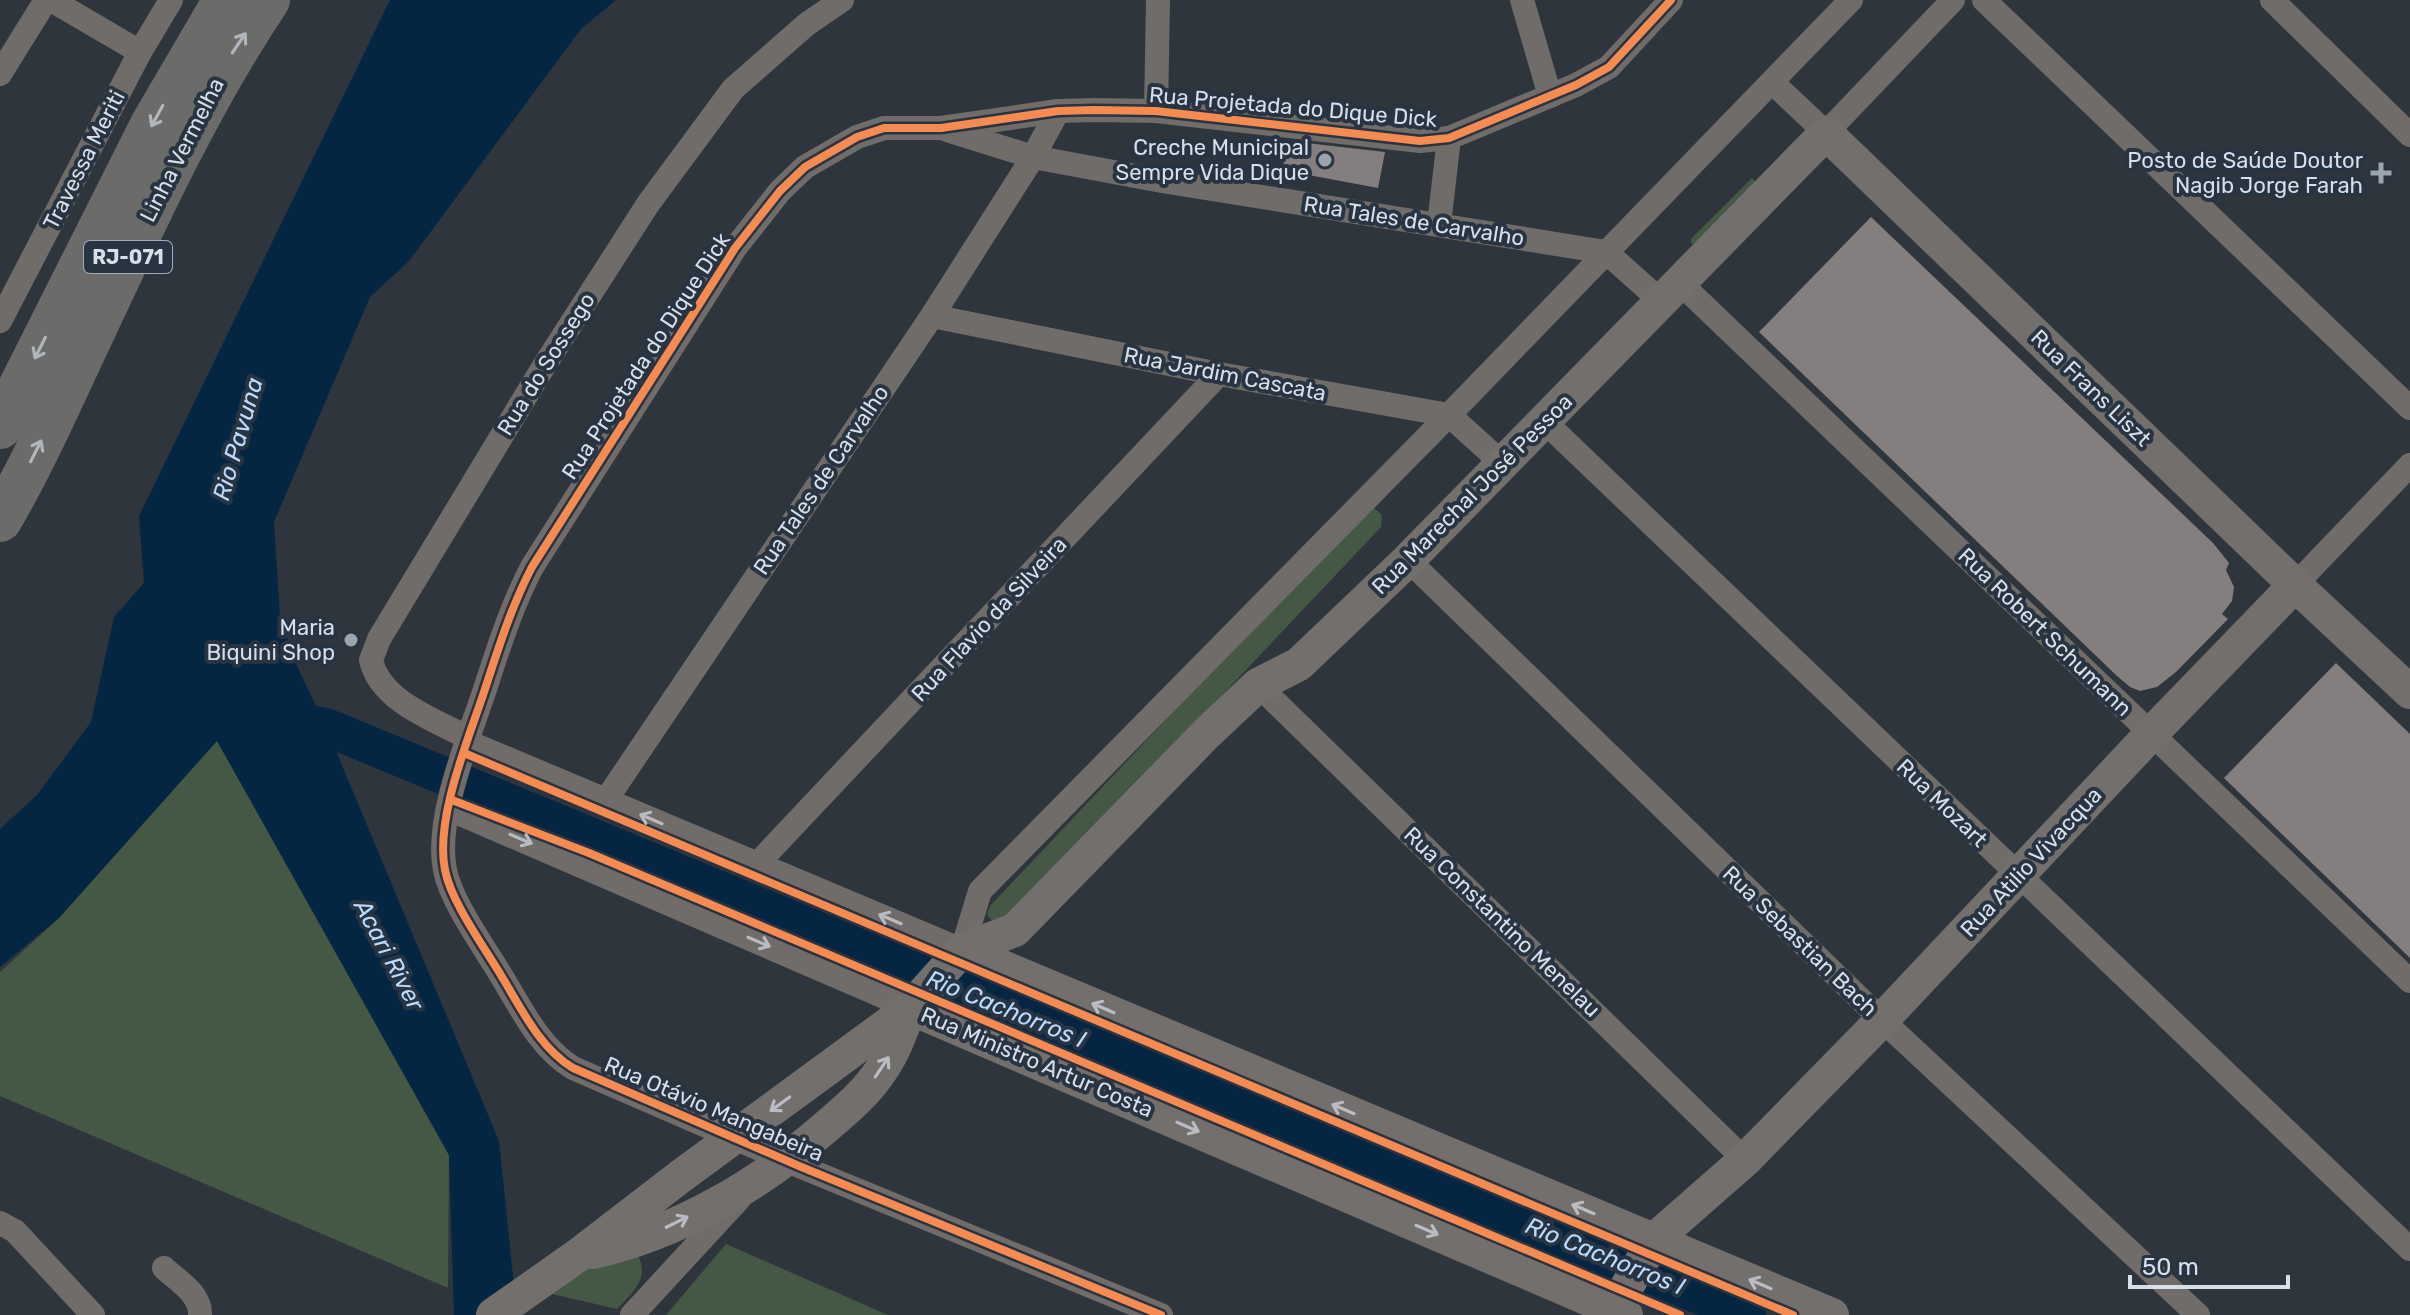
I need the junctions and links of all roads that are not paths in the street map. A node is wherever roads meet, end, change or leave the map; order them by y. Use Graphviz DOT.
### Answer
graph roads {
  1 [pos="48,0"];
  2 [pos="171,0"];
  3 [pos="225,0"];
  4 [pos="268,0"];
  5 [pos="842,0"];
  6 [pos="1158,0"];
  7 [pos="1522,0"];
  8 [pos="1671,0"];
  9 [pos="1851,0"];
  10 [pos="1953,0"];
  11 [pos="1984,0"];
  12 [pos="2272,0"];
  13 [pos="140,52"];
  14 [pos="0,74"];
  15 [pos="1773,83"];
  16 [pos="1550,96"];
  17 [pos="1058,111"];
  18 [pos="1156,111"];
  19 [pos="941,128"];
  20 [pos="1826,133"];
  21 [pos="2410,135"];
  22 [pos="1449,138"];
  23 [pos="1033,157"];
  24 [pos="1439,224"];
  25 [pos="1606,252"];
  26 [pos="10,282"];
  27 [pos="1671,292"];
  28 [pos="932,316"];
  29 [pos="0,321"];
  30 [pos="1219,374"];
  31 [pos="2410,408"];
  32 [pos="1449,415"];
  33 [pos="1545,422"];
  34 [pos="0,427"];
  35 [pos="1502,463"];
  36 [pos="2410,465"];
  37 [pos="0,520"];
  38 [pos="1408,560"];
  39 [pos="2295,585"];
  40 [pos="1258,685"];
  41 [pos="2410,692"];
  42 [pos="2151,734"];
  43 [pos="465,748"];
  44 [pos="606,800"];
  45 [pos="450,802"];
  46 [pos="758,863"];
  47 [pos="2018,875"];
  48 [pos="956,957"];
  49 [pos="2410,981"];
  50 [pos="918,999"];
  51 [pos="1882,1020"];
  52 [pos="734,1138"];
  53 [pos="799,1150"];
  54 [pos="1745,1160"];
  55 [pos="755,1183"];
  56 [pos="0,1223"];
  57 [pos="631,1229"];
  58 [pos="1651,1246"];
  59 [pos="2410,1249"];
  60 [pos="164,1268"];
  61 [pos="659,1285"];
  62 [pos="1618,1309"];
  63 [pos="93,1315"];
  64 [pos="200,1315"];
  65 [pos="493,1315"];
  66 [pos="632,1315"];
  67 [pos="1161,1315"];
  68 [pos="1832,1315"];
  69 [pos="2198,1315"];
  1 -- 13 [label="street"];
  1 -- 14 [label="street"];
  2 -- 13 [label="street, Travessa Meriti"];
  3 -- 34 [label="highway, Linha Vermelha / RJ-071, one-way"];
  37 -- 4 [label="highway, Linha Vermelha / RJ-071, one-way"];
  5 -- 43 [label="street, Rua do Sossego"];
  6 -- 18 [label="street"];
  7 -- 16 [label="street"];
  8 -- 16 [label="street, Rua Projetada do Dique Dick"];
  9 -- 15 [label="street, Rua Marechal José Pessoa"];
  10 -- 20 [label="street, Rua Marechal José Pessoa"];
  11 -- 31 [label="street"];
  12 -- 21 [label="street"];
  13 -- 26 [label="street, Travessa Meriti"];
  15 -- 20 [label="street, Rua Frans Liszt"];
  15 -- 25 [label="street, Rua Marechal José Pessoa"];
  16 -- 22 [label="street, Rua Projetada do Dique Dick"];
  17 -- 18 [label="street, Rua Projetada do Dique Dick"];
  17 -- 19 [label="street, Rua Projetada do Dique Dick"];
  17 -- 23 [label="street, Rua Tales de Carvalho"];
  18 -- 22 [label="street, Rua Projetada do Dique Dick"];
  19 -- 23 [label="street, Rua Tales de Carvalho"];
  19 -- 43 [label="street, Rua Projetada do Dique Dick"];
  20 -- 27 [label="street, Rua Marechal José Pessoa"];
  20 -- 39 [label="street, Rua Frans Liszt"];
  22 -- 24 [label="street"];
  23 -- 24 [label="street, Rua Tales de Carvalho"];
  23 -- 28 [label="street, Rua Tales de Carvalho"];
  24 -- 25 [label="street, Rua Tales de Carvalho"];
  25 -- 27 [label="street, Rua Robert Schumann"];
  25 -- 32 [label="street, Rua Marechal José Pessoa"];
  26 -- 29 [label="street, Travessa Meriti"];
  27 -- 33 [label="street, Rua Marechal José Pessoa"];
  27 -- 42 [label="street, Rua Robert Schumann"];
  28 -- 30 [label="street, Rua Jardim Cascata"];
  28 -- 44 [label="street, Rua Tales de Carvalho"];
  30 -- 32 [label="street, Rua Jardim Cascata"];
  30 -- 46 [label="street, Rua Flavio da Silveira"];
  32 -- 35 [label="street"];
  32 -- 48 [label="street, Rua Marechal José Pessoa"];
  33 -- 35 [label="street, Rua Marechal José Pessoa"];
  33 -- 47 [label="street, Rua Mozart"];
  35 -- 38 [label="street, Rua Marechal José Pessoa"];
  36 -- 39 [label="street, Rua Atilio Vivacqua"];
  38 -- 40 [label="street, Rua Marechal José Pessoa"];
  38 -- 51 [label="street, Rua Sebastian Bach"];
  39 -- 41 [label="street, Rua Frans Liszt"];
  39 -- 42 [label="street, Rua Atilio Vivacqua"];
  40 -- 48 [label="street, Rua Marechal José Pessoa"];
  40 -- 54 [label="street, Rua Constantino Menelau"];
  42 -- 47 [label="street, Rua Atilio Vivacqua"];
  42 -- 49 [label="street, Rua Robert Schumann"];
  43 -- 44 [label="street"];
  43 -- 45 [label="street, Rua Otávio Mangabeira"];
  46 -- 44 [label="street, one-way"];
  45 -- 50 [label="street, Rua Ministro Artur Costa, one-way"];
  45 -- 52 [label="street, Rua Otávio Mangabeira"];
  48 -- 46 [label="street, one-way"];
  47 -- 51 [label="street, Rua Atilio Vivacqua"];
  47 -- 59 [label="street, Rua Mozart"];
  48 -- 50 [label="street, Rua Marechal José Pessoa"];
  58 -- 48 [label="street, one-way"];
  50 -- 52 [label="street, Rua Marechal José Pessoa, one-way"];
  53 -- 50 [label="street, Rua Marechal José Pessoa, one-way"];
  50 -- 62 [label="street, Rua Ministro Artur Costa, one-way"];
  51 -- 54 [label="street, Rua Atilio Vivacqua"];
  51 -- 69 [label="street, Rua Sebastian Bach"];
  52 -- 53 [label="street, Rua Otávio Mangabeira"];
  52 -- 57 [label="street, Rua Marechal José Pessoa"];
  53 -- 55 [label="street, Rua Marechal José Pessoa"];
  53 -- 67 [label="street, Rua Otávio Mangabeira"];
  54 -- 58 [label="street, Rua Atilio Vivacqua"];
  57 -- 55 [label="street, Rua Marechal José Pessoa, one-way"];
  55 -- 61 [label="street"];
  56 -- 63 [label="street"];
  57 -- 61 [label="street"];
  57 -- 65 [label="street, Rua Marechal José Pessoa"];
  58 -- 62 [label="street, Rua Atilio Vivacqua"];
  68 -- 58 [label="street, one-way"];
  60 -- 64 [label="street"];
  61 -- 66 [label="street"];
}
